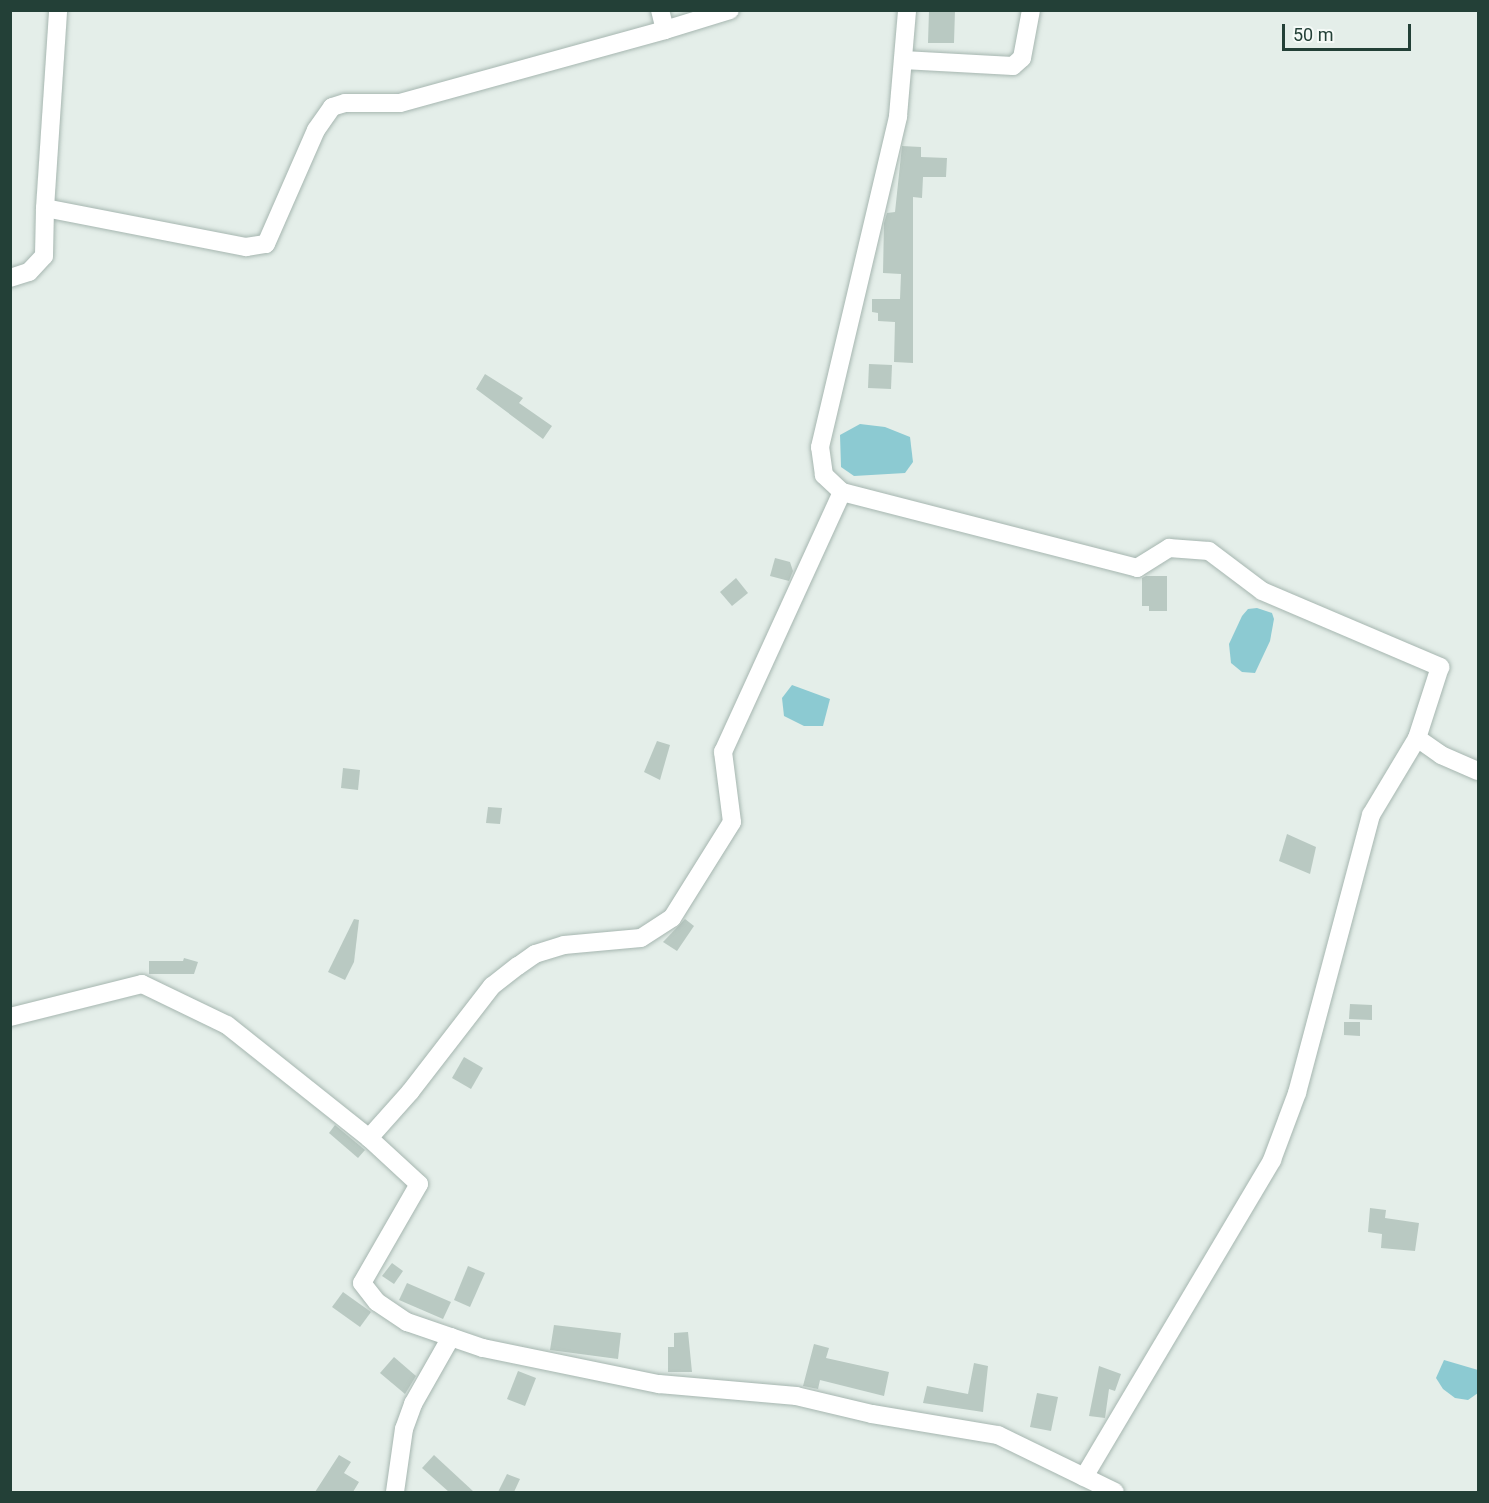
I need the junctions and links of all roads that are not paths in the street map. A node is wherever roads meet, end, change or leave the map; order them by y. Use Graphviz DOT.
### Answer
graph roads {
  1 [pos="58,10"];
  2 [pos="660,10"];
  3 [pos="730,10"];
  4 [pos="907,10"];
  5 [pos="1031,10"];
  6 [pos="665,30"];
  7 [pos="903,60"];
  8 [pos="45,208"];
  9 [pos="10,278"];
  10 [pos="842,492"];
  11 [pos="1417,738"];
  12 [pos="1479,771"];
  13 [pos="10,1017"];
  14 [pos="369,1138"];
  15 [pos="452,1337"];
  16 [pos="1084,1477"];
  17 [pos="395,1492"];
  18 [pos="1116,1492"];
  1 -- 8 [label="street"];
  2 -- 6 [label="street"];
  3 -- 6 [label="street"];
  4 -- 7 [label="street"];
  5 -- 7 [label="street"];
  6 -- 8 [label="street"];
  7 -- 10 [label="street"];
  8 -- 9 [label="street"];
  10 -- 11 [label="street"];
  10 -- 14 [label="street"];
  11 -- 12 [label="street"];
  11 -- 16 [label="street"];
  13 -- 14 [label="street"];
  14 -- 15 [label="street"];
  15 -- 16 [label="street"];
  15 -- 17 [label="street"];
  16 -- 18 [label="street"];
}
